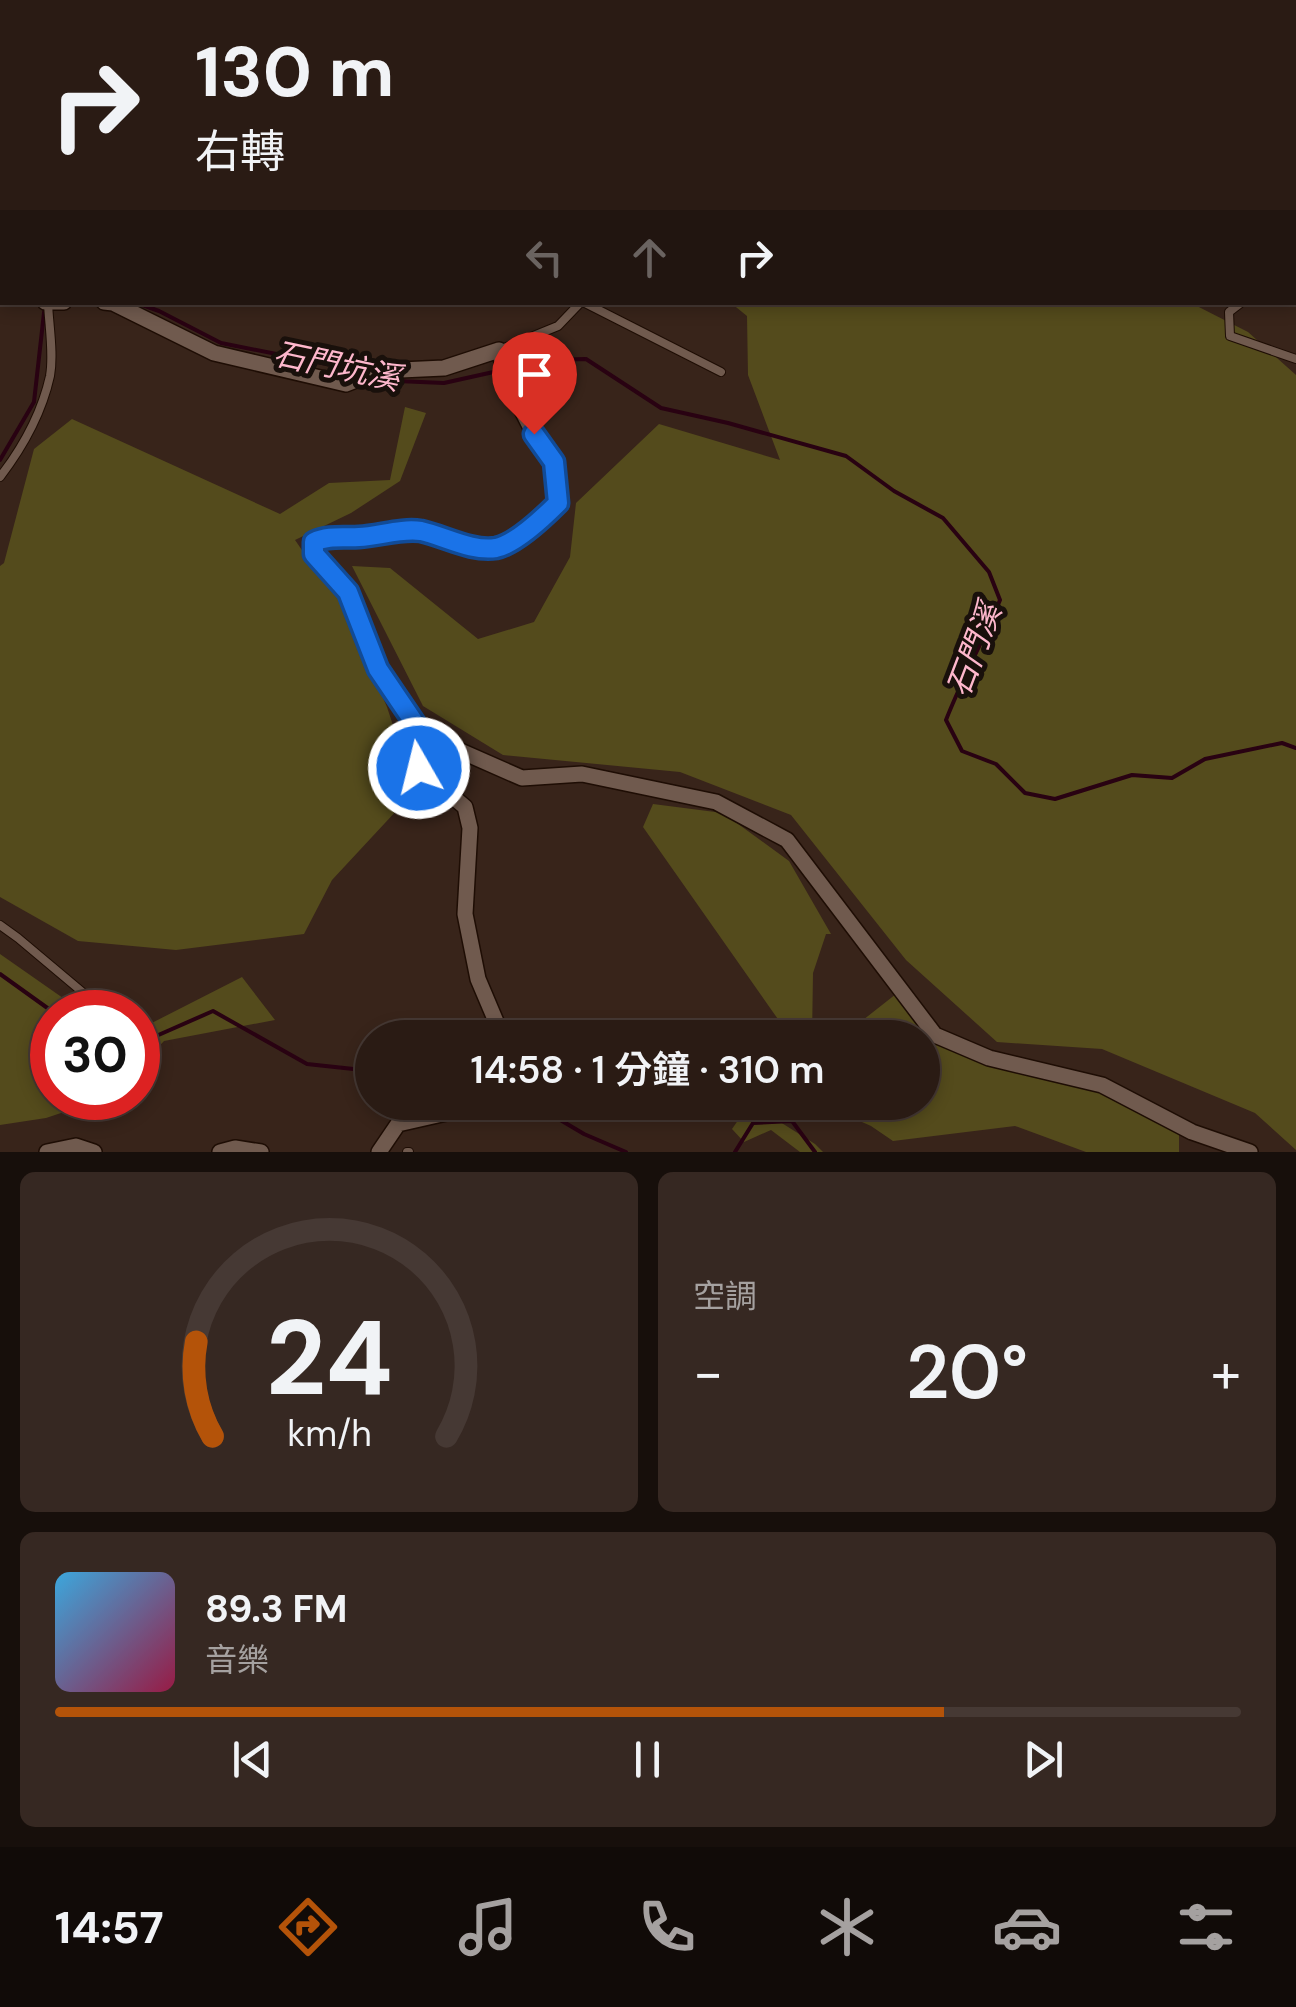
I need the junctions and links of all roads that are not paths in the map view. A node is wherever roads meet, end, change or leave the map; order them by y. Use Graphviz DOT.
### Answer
graph roads {
  1 [pos="46,305"];
  2 [pos="117,305"];
  3 [pos="579,305"];
  4 [pos="588,305"];
  5 [pos="1238,305"];
  6 [pos="500,356"];
  7 [pos="1296,358"];
  8 [pos="721,372"];
  9 [pos="0,477"];
  10 [pos="422,734"];
  11 [pos="0,925"];
  12 [pos="80,990"];
  13 [pos="496,1020"];
  14 [pos="416,1120"];
  15 [pos="47,1152"];
  16 [pos="94,1152"];
  17 [pos="220,1152"];
  18 [pos="261,1152"];
  19 [pos="379,1152"];
  20 [pos="1250,1152"];
  1 -- 9 [label="lane"];
  2 -- 6 [label="street"];
  3 -- 6 [label="lane"];
  4 -- 8 [label="lane"];
  5 -- 7 [label="lane"];
  6 -- 10 [label="street"];
  10 -- 13 [label="street"];
  10 -- 20 [label="street"];
  11 -- 12 [label="lane"];
  14 -- 19 [label="street"];
  15 -- 16 [label="street"];
  17 -- 18 [label="street"];
}
